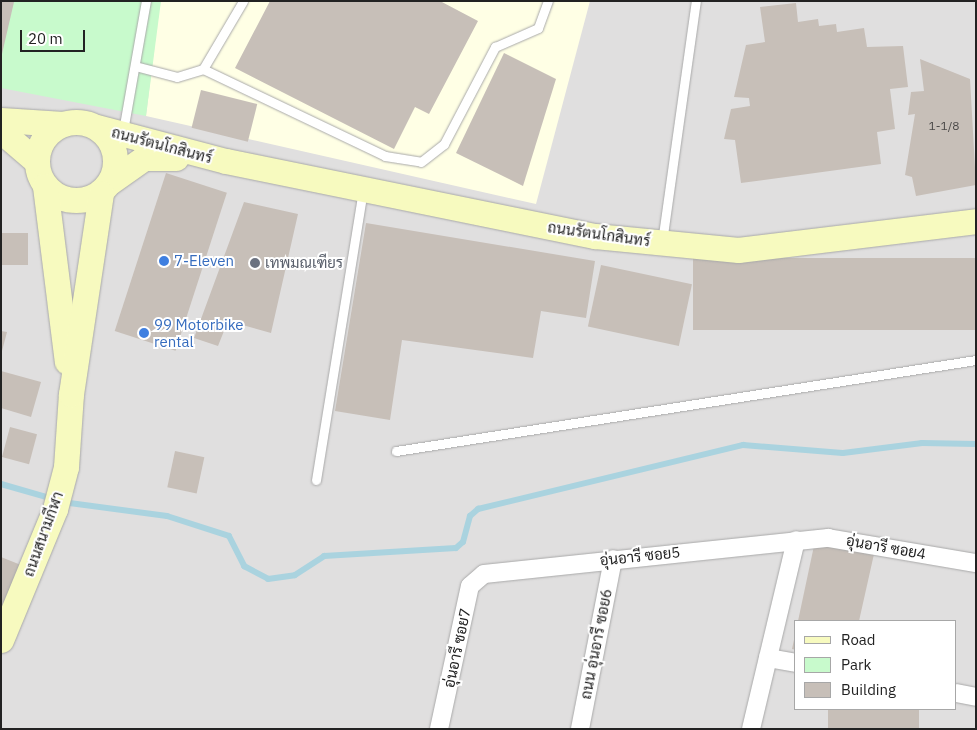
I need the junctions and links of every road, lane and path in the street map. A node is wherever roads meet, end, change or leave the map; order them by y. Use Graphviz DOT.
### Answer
graph roads {
  1 [pos="146,1"];
  2 [pos="244,1"];
  3 [pos="548,1"];
  4 [pos="696,1"];
  5 [pos="135,66"];
  6 [pos="203,69"];
  7 [pos="1,120"];
  8 [pos="63,124"];
  9 [pos="97,128"];
  10 [pos="1,131"];
  11 [pos="122,134"];
  12 [pos="36,161"];
  13 [pos="226,162"];
  14 [pos="45,186"];
  15 [pos="106,187"];
  16 [pos="363,189"];
  17 [pos="976,221"];
  18 [pos="662,242"];
  19 [pos="976,360"];
  20 [pos="71,394"];
  21 [pos="396,451"];
  22 [pos="316,480"];
  23 [pos="796,540"];
  24 [pos="613,559"];
  25 [pos="976,563"];
  26 [pos="484,574"];
  27 [pos="1,640"];
  28 [pos="768,658"];
  29 [pos="794,663"];
  30 [pos="957,693"];
  31 [pos="976,697"];
  32 [pos="439,729"];
  33 [pos="580,729"];
  34 [pos="751,729"];
  1 -- 5 [label="lane"];
  2 -- 6 [label="lane"];
  3 -- 6 [label="lane"];
  4 -- 18 [label="lane"];
  5 -- 6 [label="lane"];
  5 -- 11 [label="lane"];
  7 -- 8 [label="street"];
  8 -- 9 [label="street"];
  8 -- 12 [label="street"];
  9 -- 11 [label="street, ถนนรัตนโกสินทร์"];
  9 -- 15 [label="street"];
  10 -- 12 [label="street"];
  11 -- 13 [label="street, ถนนรัตนโกสินทร์"];
  12 -- 14 [label="street"];
  13 -- 15 [label="street, ถนนรัตนโกสินทร์"];
  13 -- 16 [label="street, ถนนรัตนโกสินทร์"];
  14 -- 15 [label="street"];
  14 -- 20 [label="street, ถนนสนามกีฬา"];
  15 -- 20 [label="street, ถนนสนามกีฬา"];
  16 -- 18 [label="street, ถนนรัตนโกสินทร์"];
  16 -- 22 [label="lane"];
  17 -- 18 [label="street, ถนนรัตนโกสินทร์"];
  19 -- 21 [label="lane"];
  20 -- 27 [label="street, ถนนสนามกีฬา"];
  23 -- 24 [label="street, อุ่นอารี ซอย5"];
  23 -- 25 [label="street, อุ่นอารี ซอย4"];
  23 -- 28 [label="street"];
  24 -- 26 [label="street, อุ่นอารี ซอย5"];
  24 -- 33 [label="street, ถนน อุ่นอารี ซอย6"];
  26 -- 32 [label="street, อุ่นอารี ซอย7"];
  28 -- 29 [label="street"];
  28 -- 34 [label="street"];
  30 -- 31 [label="street"];
}
